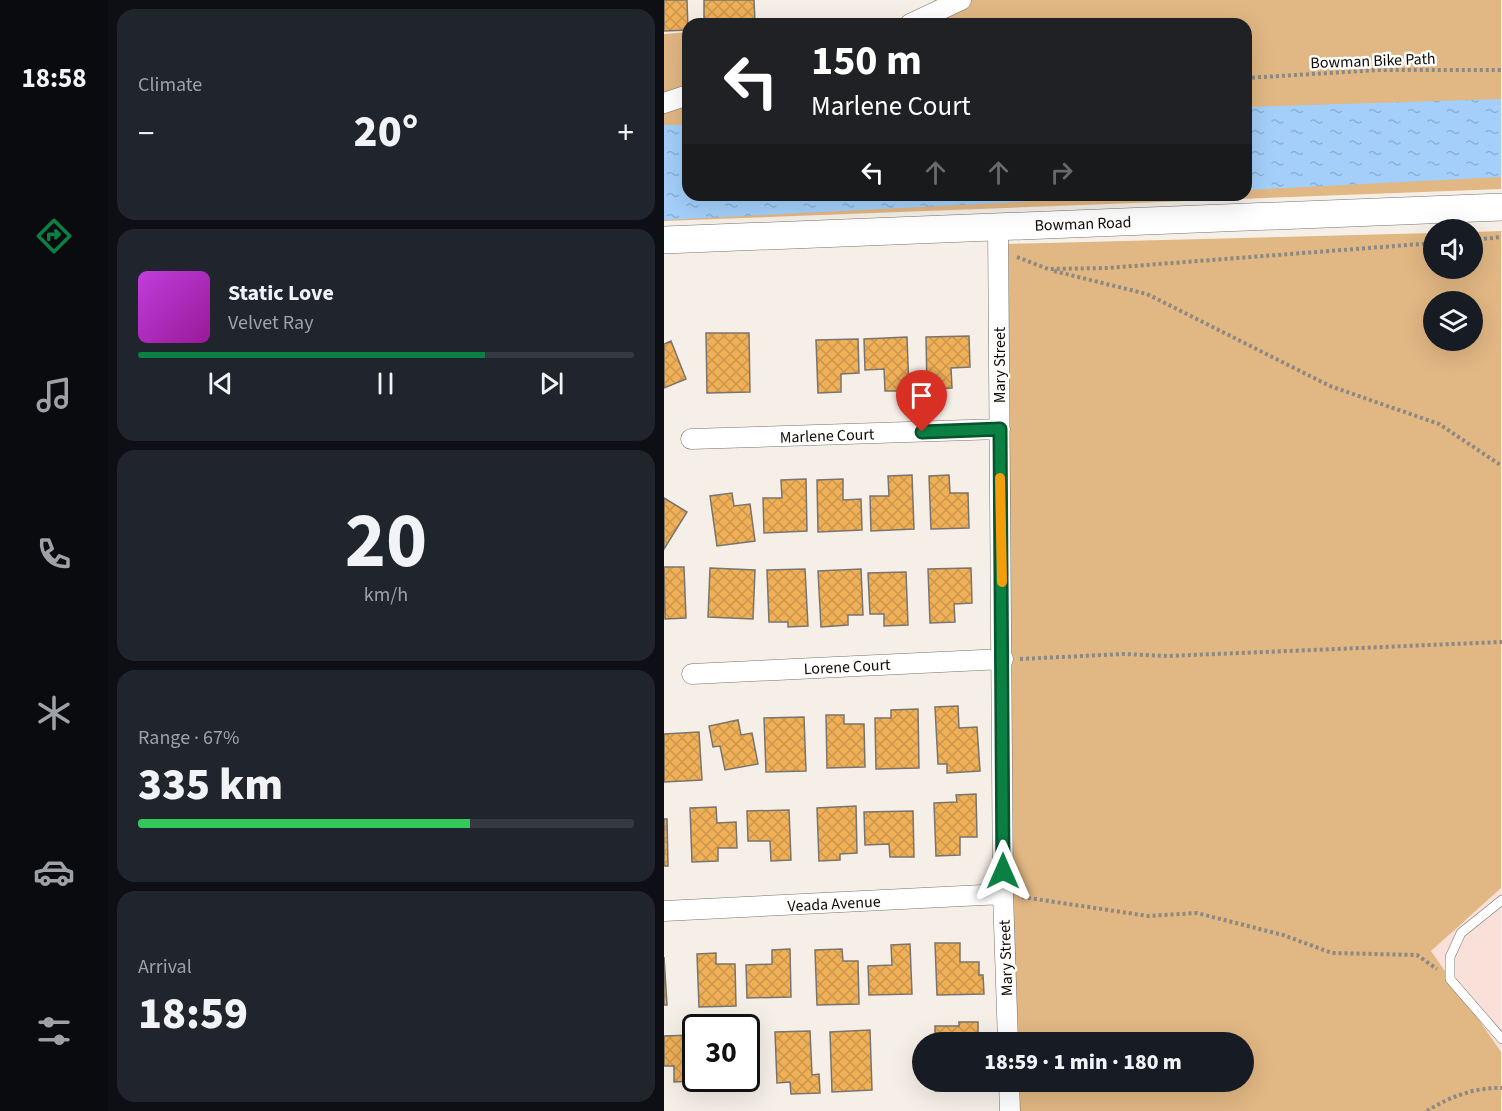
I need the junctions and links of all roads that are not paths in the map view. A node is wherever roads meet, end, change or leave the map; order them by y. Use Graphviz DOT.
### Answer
graph roads {
  1 [pos="961,0"];
  2 [pos="923,18"];
  3 [pos="682,97"];
  4 [pos="664,103"];
  5 [pos="1501,207"];
  6 [pos="998,239"];
  7 [pos="664,240"];
  8 [pos="1000,429"];
  9 [pos="691,439"];
  10 [pos="1003,659"];
  11 [pos="692,674"];
  12 [pos="1003,894"];
  13 [pos="1501,900"];
  14 [pos="664,911"];
  15 [pos="1008,1032"];
  16 [pos="1501,1039"];
  17 [pos="1009,1092"];
  18 [pos="1010,1111"];
  1 -- 2 [label="street"];
  3 -- 4 [label="street"];
  5 -- 6 [label="main road, Bowman Road"];
  6 -- 7 [label="main road, Bowman Road"];
  6 -- 8 [label="street, Mary Street"];
  8 -- 9 [label="street, Marlene Court"];
  8 -- 10 [label="street, Mary Street"];
  10 -- 11 [label="street, Lorene Court"];
  10 -- 12 [label="street, Mary Street"];
  12 -- 14 [label="street, Veada Avenue"];
  12 -- 15 [label="street, Mary Street"];
  13 -- 16 [label="lane"];
  17 -- 18 [label="street"];
}
